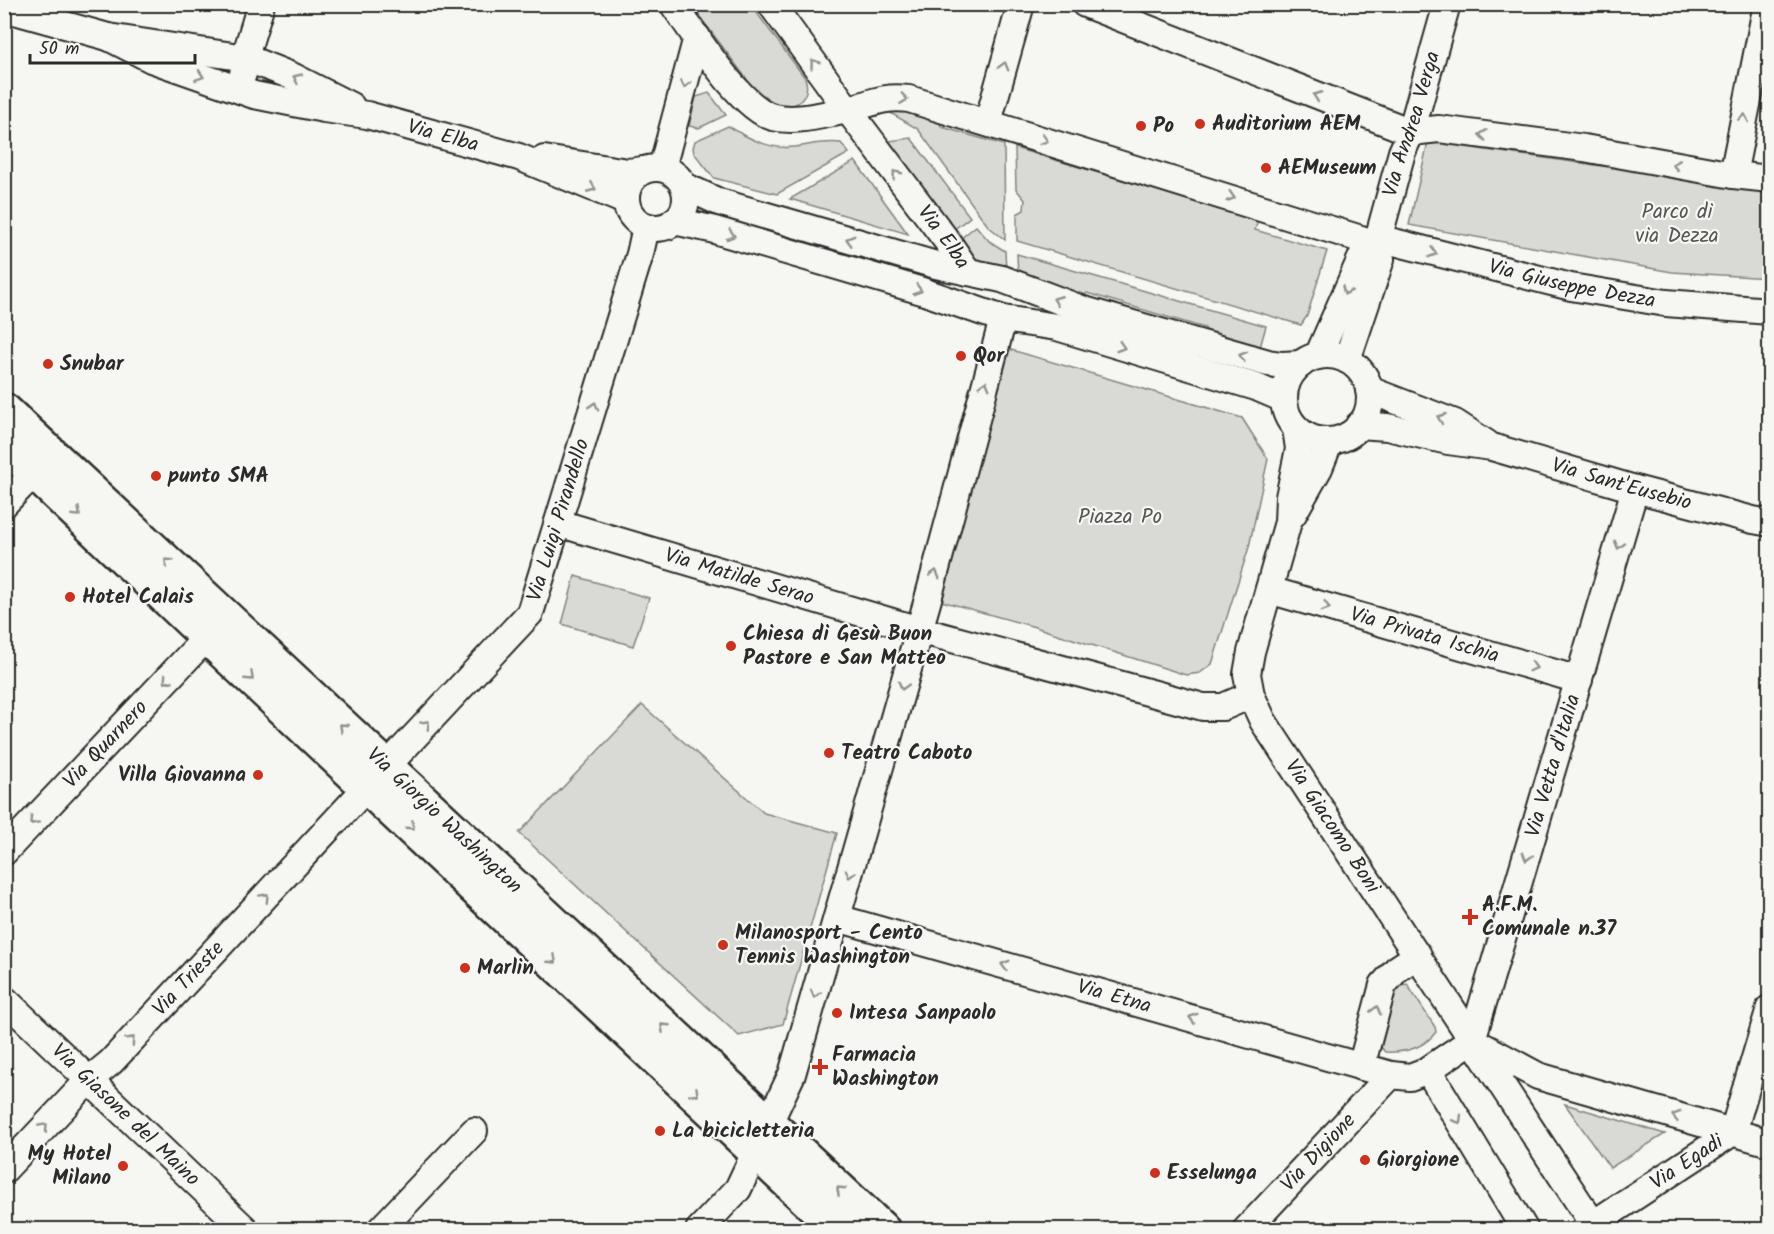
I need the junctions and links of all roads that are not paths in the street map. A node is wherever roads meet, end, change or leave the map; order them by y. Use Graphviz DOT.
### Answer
graph roads {
  1 [pos="261,4"];
  2 [pos="673,4"];
  3 [pos="771,4"];
  4 [pos="1021,4"];
  5 [pos="1085,4"];
  6 [pos="1447,4"];
  7 [pos="1767,4"];
  8 [pos="4,8"];
  9 [pos="108,37"];
  10 [pos="697,37"];
  11 [pos="246,58"];
  12 [pos="254,95"];
  13 [pos="848,110"];
  14 [pos="367,115"];
  15 [pos="988,122"];
  16 [pos="1411,132"];
  17 [pos="519,157"];
  18 [pos="652,169"];
  19 [pos="1733,175"];
  20 [pos="1770,179"];
  21 [pos="684,186"];
  22 [pos="626,201"];
  23 [pos="674,221"];
  24 [pos="646,226"];
  25 [pos="1377,243"];
  26 [pos="968,272"];
  27 [pos="1770,311"];
  28 [pos="1003,319"];
  29 [pos="1309,360"];
  30 [pos="1347,360"];
  31 [pos="1369,390"];
  32 [pos="1284,399"];
  33 [pos="4,410"];
  34 [pos="1359,425"];
  35 [pos="1296,428"];
  36 [pos="1329,441"];
  37 [pos="4,444"];
  38 [pos="1492,447"];
  39 [pos="43,463"];
  40 [pos="1635,489"];
  41 [pos="4,504"];
  42 [pos="1288,522"];
  43 [pos="558,523"];
  44 [pos="1764,524"];
  45 [pos="1269,590"];
  46 [pos="217,627"];
  47 [pos="919,630"];
  48 [pos="1579,680"];
  49 [pos="1251,695"];
  50 [pos="377,776"];
  51 [pos="4,852"];
  52 [pos="837,918"];
  53 [pos="1418,955"];
  54 [pos="4,999"];
  55 [pos="1770,1008"];
  56 [pos="1472,1040"];
  57 [pos="1362,1067"];
  58 [pos="1428,1070"];
  59 [pos="1391,1075"];
  60 [pos="89,1080"];
  61 [pos="474,1131"];
  62 [pos="1733,1132"];
  63 [pos="763,1137"];
  64 [pos="1770,1143"];
  65 [pos="4,1170"];
  66 [pos="1592,1227"];
  67 [pos="246,1230"];
  68 [pos="380,1230"];
  69 [pos="699,1230"];
  70 [pos="839,1230"];
  71 [pos="883,1230"];
  72 [pos="1246,1230"];
  73 [pos="1525,1230"];
  1 -- 11 [label="street"];
  2 -- 10 [label="street"];
  13 -- 3 [label="street, Via Elba, one-way"];
  15 -- 4 [label="street, one-way"];
  16 -- 5 [label="street, one-way"];
  6 -- 16 [label="street, Via Andrea Verga"];
  19 -- 7 [label="street, one-way"];
  8 -- 9 [label="street, Via Elba"];
  9 -- 11 [label="street, Via Elba"];
  9 -- 12 [label="street, Via Elba, one-way"];
  10 -- 13 [label="street"];
  10 -- 18 [label="street, one-way"];
  11 -- 12 [label="street"];
  14 -- 11 [label="street, Via Elba, one-way"];
  12 -- 14 [label="street, Via Elba"];
  13 -- 15 [label="street, one-way"];
  26 -- 13 [label="street, Via Elba, one-way"];
  14 -- 17 [label="street, Via Elba"];
  15 -- 25 [label="street, one-way"];
  19 -- 16 [label="street, one-way"];
  16 -- 25 [label="street, Via Andrea Verga"];
  17 -- 18 [label="street, Via Elba"];
  17 -- 22 [label="street, Via Elba, one-way"];
  18 -- 21 [label="street"];
  18 -- 22 [label="street"];
  19 -- 20 [label="street"];
  21 -- 23 [label="street"];
  26 -- 21 [label="street, Via Elba, one-way"];
  22 -- 24 [label="street"];
  23 -- 24 [label="street"];
  23 -- 28 [label="street, Via Elba, one-way"];
  43 -- 24 [label="street, Via Luigi Pirandello, one-way"];
  25 -- 27 [label="street, Via Giuseppe Dezza, one-way"];
  25 -- 29 [label="street, one-way"];
  25 -- 30 [label="street"];
  29 -- 26 [label="street, one-way"];
  28 -- 32 [label="street, one-way"];
  47 -- 28 [label="street, one-way"];
  29 -- 30 [label="street"];
  29 -- 32 [label="street"];
  30 -- 31 [label="street"];
  31 -- 34 [label="street"];
  38 -- 31 [label="street, Via Sant'Eusebio, one-way"];
  32 -- 35 [label="street"];
  33 -- 39 [label="street, Via Giorgio Washington"];
  34 -- 36 [label="street"];
  34 -- 38 [label="street, Via Sant'Eusebio"];
  35 -- 36 [label="street"];
  35 -- 42 [label="street"];
  36 -- 42 [label="street"];
  37 -- 39 [label="street, Via Giorgio Washington"];
  38 -- 40 [label="street, Via Sant'Eusebio"];
  39 -- 41 [label="street"];
  39 -- 46 [label="street, Via Giorgio Washington"];
  40 -- 44 [label="street, Via Sant'Eusebio"];
  40 -- 48 [label="street, Via Vetta d'Italia, one-way"];
  42 -- 45 [label="street"];
  43 -- 47 [label="street, Via Matilde Serao"];
  50 -- 43 [label="street, Via Luigi Pirandello, one-way"];
  45 -- 48 [label="street, Via Privata Ischia, one-way"];
  45 -- 49 [label="street"];
  46 -- 50 [label="street, Via Giorgio Washington"];
  46 -- 51 [label="street, Via Quarnero, one-way"];
  47 -- 49 [label="street"];
  47 -- 52 [label="street, one-way"];
  48 -- 56 [label="street, Via Vetta d'Italia, one-way"];
  49 -- 53 [label="street, Via Giacomo Boni"];
  60 -- 50 [label="street, Via Trieste, one-way"];
  50 -- 63 [label="street, Via Giorgio Washington"];
  57 -- 52 [label="street, Via Etna, one-way"];
  52 -- 63 [label="street, one-way"];
  53 -- 56 [label="street, Via Giacomo Boni"];
  57 -- 53 [label="street, one-way"];
  54 -- 60 [label="street, Via Giasone del Maino"];
  55 -- 62 [label="street, Via Egadi"];
  56 -- 58 [label="street"];
  62 -- 56 [label="street, Via Giacomo Boni, one-way"];
  56 -- 66 [label="street, Via Giacomo Boni"];
  57 -- 59 [label="street, Via Etna"];
  58 -- 59 [label="street, Via Etna"];
  58 -- 73 [label="street, one-way"];
  59 -- 72 [label="street, Via Digione"];
  65 -- 60 [label="street, Via Trieste, one-way"];
  60 -- 67 [label="street, Via Giasone del Maino"];
  61 -- 68 [label="street"];
  62 -- 64 [label="street, Via Giacomo Boni"];
  62 -- 66 [label="street, Via Egadi"];
  63 -- 69 [label="street"];
  63 -- 70 [label="street, Via Giorgio Washington"];
  71 -- 63 [label="street, Via Giorgio Washington, one-way"];
}
